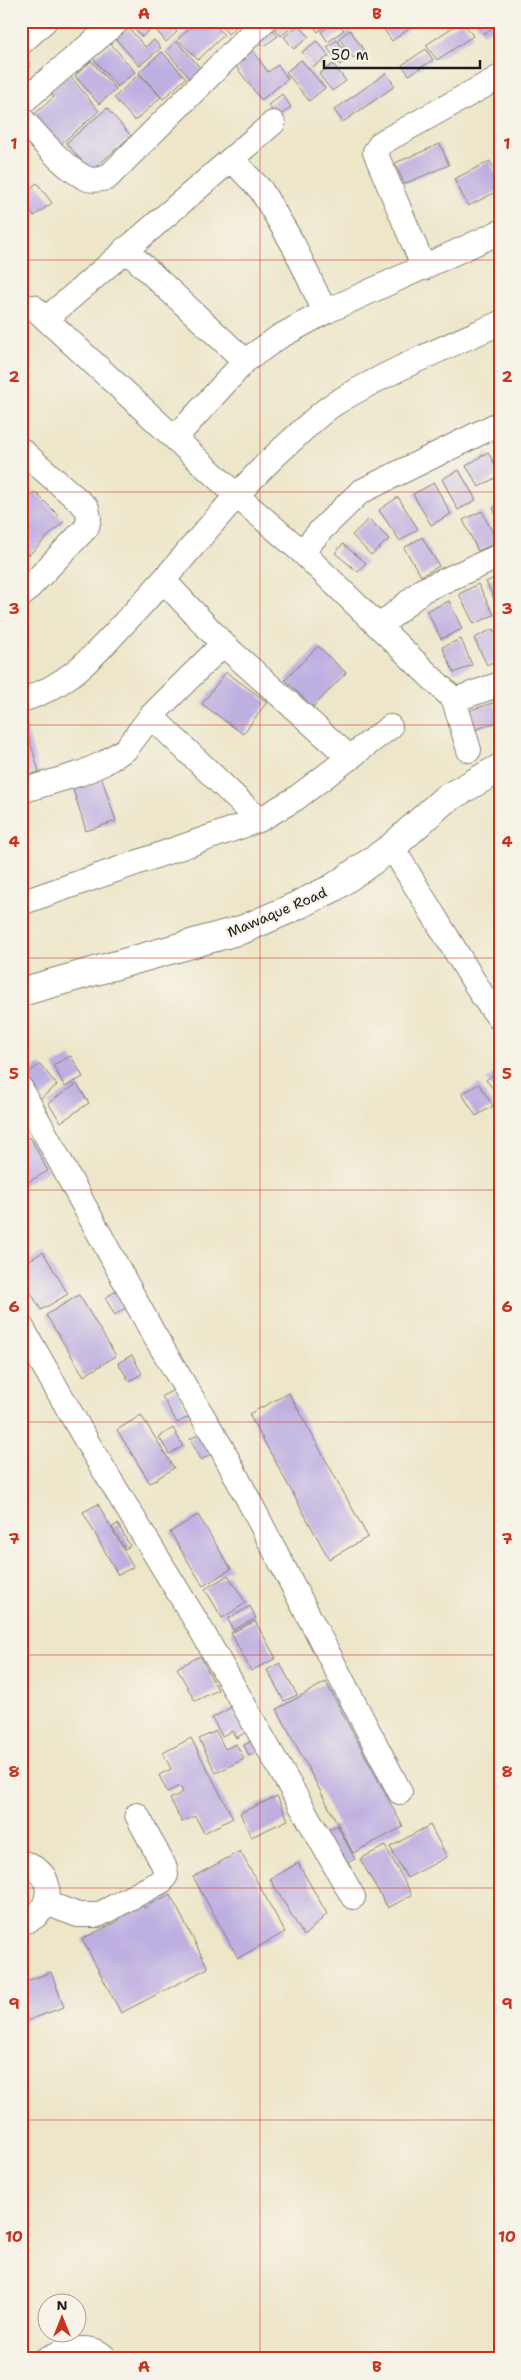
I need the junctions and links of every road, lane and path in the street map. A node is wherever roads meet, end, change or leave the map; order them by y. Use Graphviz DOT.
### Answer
graph roads {
  1 [pos="45,21"];
  2 [pos="118,21"];
  3 [pos="264,21"];
  4 [pos="21,43"];
  5 [pos="500,77"];
  6 [pos="21,103"];
  7 [pos="21,118"];
  8 [pos="272,123"];
  9 [pos="231,159"];
  10 [pos="500,232"];
  11 [pos="125,249"];
  12 [pos="424,268"];
  13 [pos="324,312"];
  14 [pos="500,322"];
  15 [pos="245,361"];
  16 [pos="500,423"];
  17 [pos="175,438"];
  18 [pos="21,450"];
  19 [pos="237,496"];
  20 [pos="302,552"];
  21 [pos="500,556"];
  22 [pos="164,582"];
  23 [pos="21,596"];
  24 [pos="378,627"];
  25 [pos="223,644"];
  26 [pos="500,684"];
  27 [pos="21,700"];
  28 [pos="454,700"];
  29 [pos="151,716"];
  30 [pos="390,728"];
  31 [pos="469,750"];
  32 [pos="350,758"];
  33 [pos="500,768"];
  34 [pos="21,791"];
  35 [pos="259,820"];
  36 [pos="392,847"];
  37 [pos="21,903"];
  38 [pos="21,992"];
  39 [pos="500,1019"];
  40 [pos="21,1089"];
  41 [pos="21,1326"];
  42 [pos="400,1792"];
  43 [pos="137,1815"];
  44 [pos="21,1862"];
  45 [pos="353,1897"];
  46 [pos="46,1903"];
  47 [pos="21,1922"];
  48 [pos="46,2359"];
  49 [pos="106,2359"];
  1 -- 4 [label="street"];
  2 -- 6 [label="street"];
  3 -- 7 [label="street"];
  5 -- 12 [label="street"];
  8 -- 9 [label="street"];
  9 -- 11 [label="street"];
  9 -- 13 [label="street"];
  10 -- 12 [label="street"];
  11 -- 15 [label="street"];
  11 -- 17 [label="street"];
  12 -- 13 [label="street"];
  13 -- 15 [label="street"];
  14 -- 19 [label="street"];
  15 -- 17 [label="street"];
  16 -- 20 [label="street"];
  17 -- 19 [label="street"];
  18 -- 23 [label="street"];
  19 -- 20 [label="street"];
  19 -- 22 [label="street"];
  20 -- 24 [label="street"];
  21 -- 24 [label="street"];
  22 -- 25 [label="street"];
  22 -- 27 [label="street"];
  24 -- 28 [label="street"];
  25 -- 29 [label="street"];
  25 -- 32 [label="street"];
  26 -- 28 [label="street"];
  28 -- 31 [label="street"];
  29 -- 34 [label="street"];
  29 -- 35 [label="street"];
  30 -- 32 [label="street"];
  32 -- 35 [label="street"];
  33 -- 36 [label="main road, Mawaque Road"];
  35 -- 37 [label="street"];
  36 -- 38 [label="main road, Mawaque Road"];
  36 -- 39 [label="street"];
  40 -- 42 [label="street"];
  41 -- 45 [label="street"];
  43 -- 46 [label="street"];
  44 -- 46 [label="street"];
  46 -- 47 [label="street"];
  48 -- 49 [label="street"];
}
